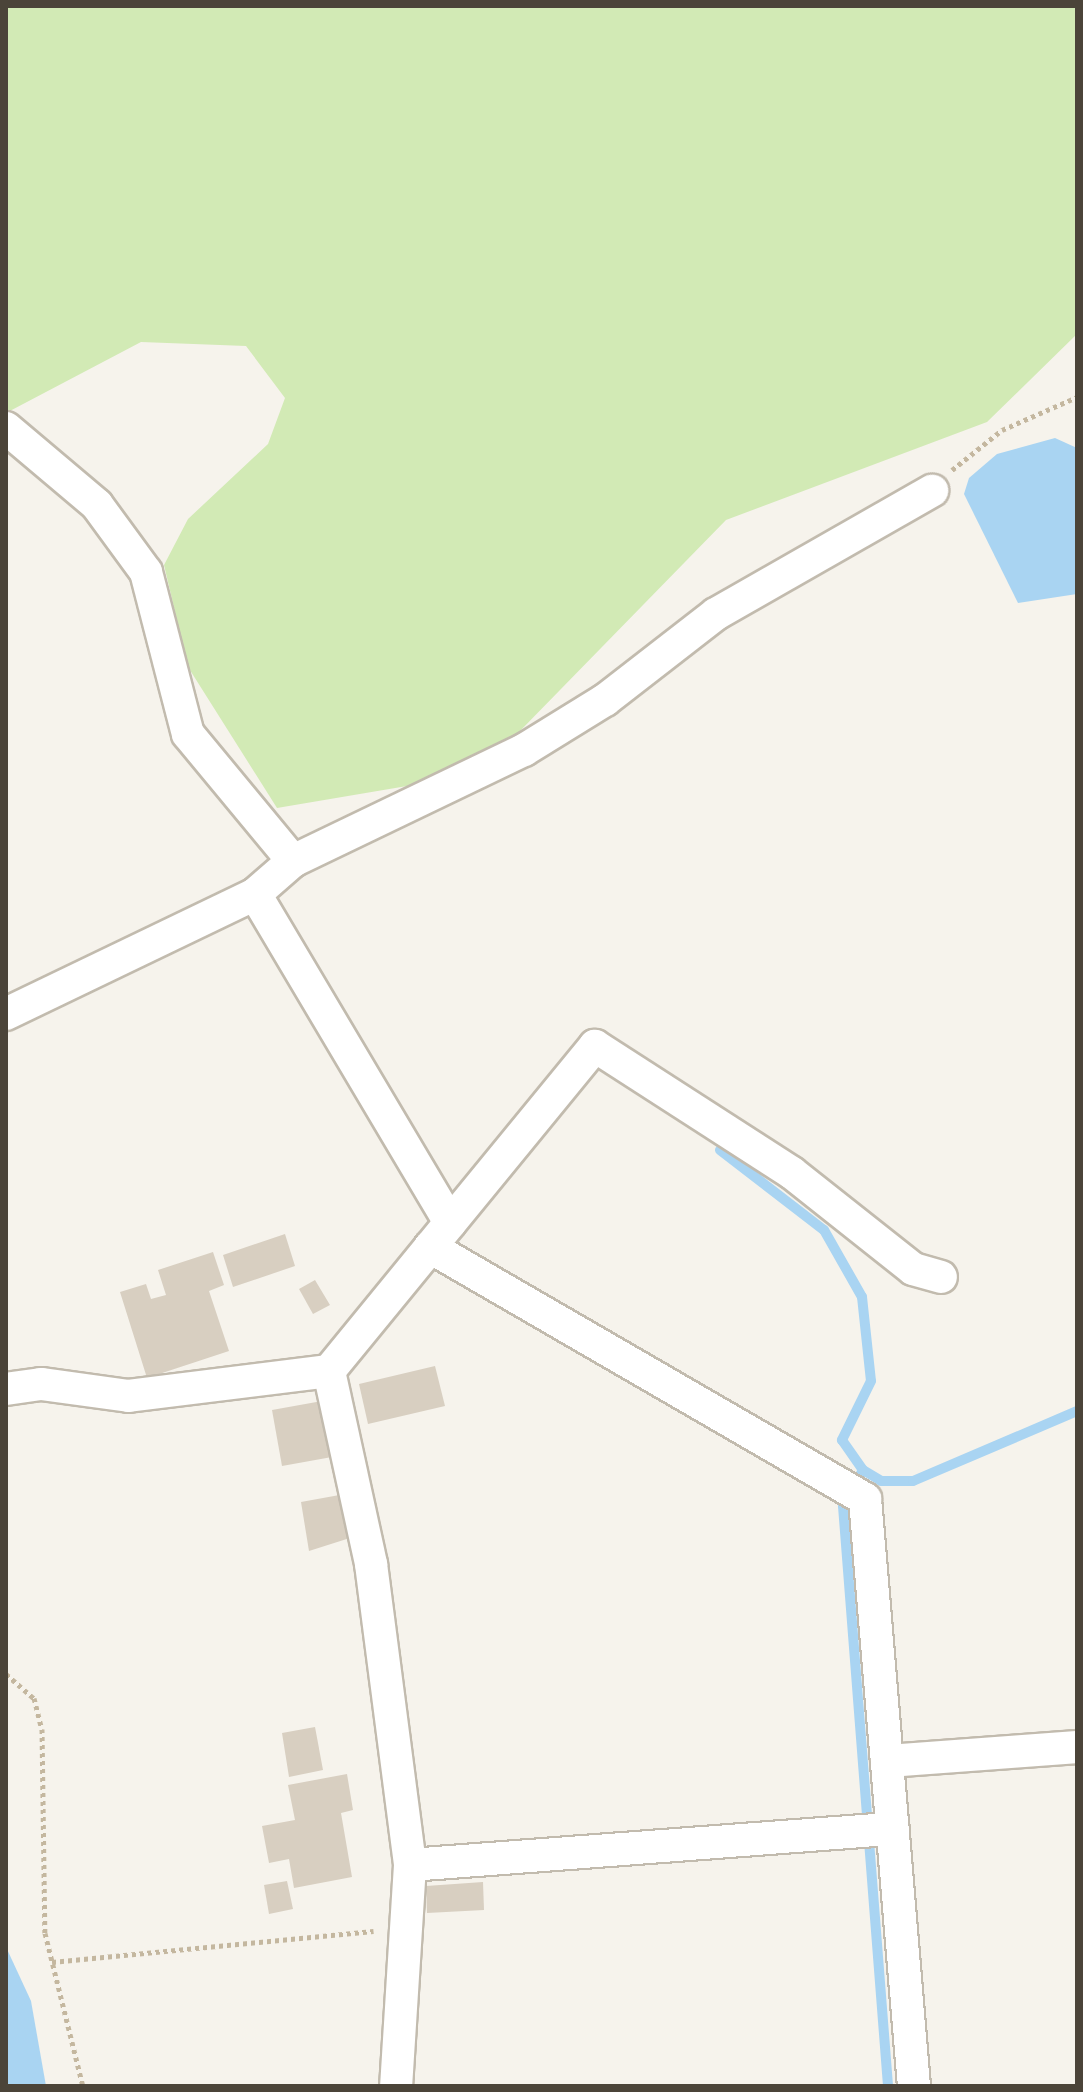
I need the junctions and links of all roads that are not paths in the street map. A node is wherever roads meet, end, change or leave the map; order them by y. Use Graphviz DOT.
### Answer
graph roads {
  1 [pos="6,428"];
  2 [pos="932,491"];
  3 [pos="293,861"];
  4 [pos="255,894"];
  5 [pos="6,1014"];
  6 [pos="440,1235"];
  7 [pos="941,1277"];
  8 [pos="329,1371"];
  9 [pos="6,1389"];
  10 [pos="1077,1747"];
  11 [pos="887,1761"];
  12 [pos="893,1829"];
  13 [pos="410,1865"];
  14 [pos="396,2086"];
  15 [pos="914,2086"];
  1 -- 3 [label="street"];
  2 -- 3 [label="street"];
  3 -- 4 [label="street"];
  4 -- 5 [label="street"];
  4 -- 6 [label="street"];
  6 -- 7 [label="street"];
  6 -- 8 [label="street"];
  6 -- 11 [label="street"];
  8 -- 9 [label="street"];
  8 -- 13 [label="street"];
  10 -- 11 [label="street"];
  11 -- 12 [label="street"];
  12 -- 13 [label="street"];
  12 -- 15 [label="street"];
  13 -- 14 [label="street"];
}
